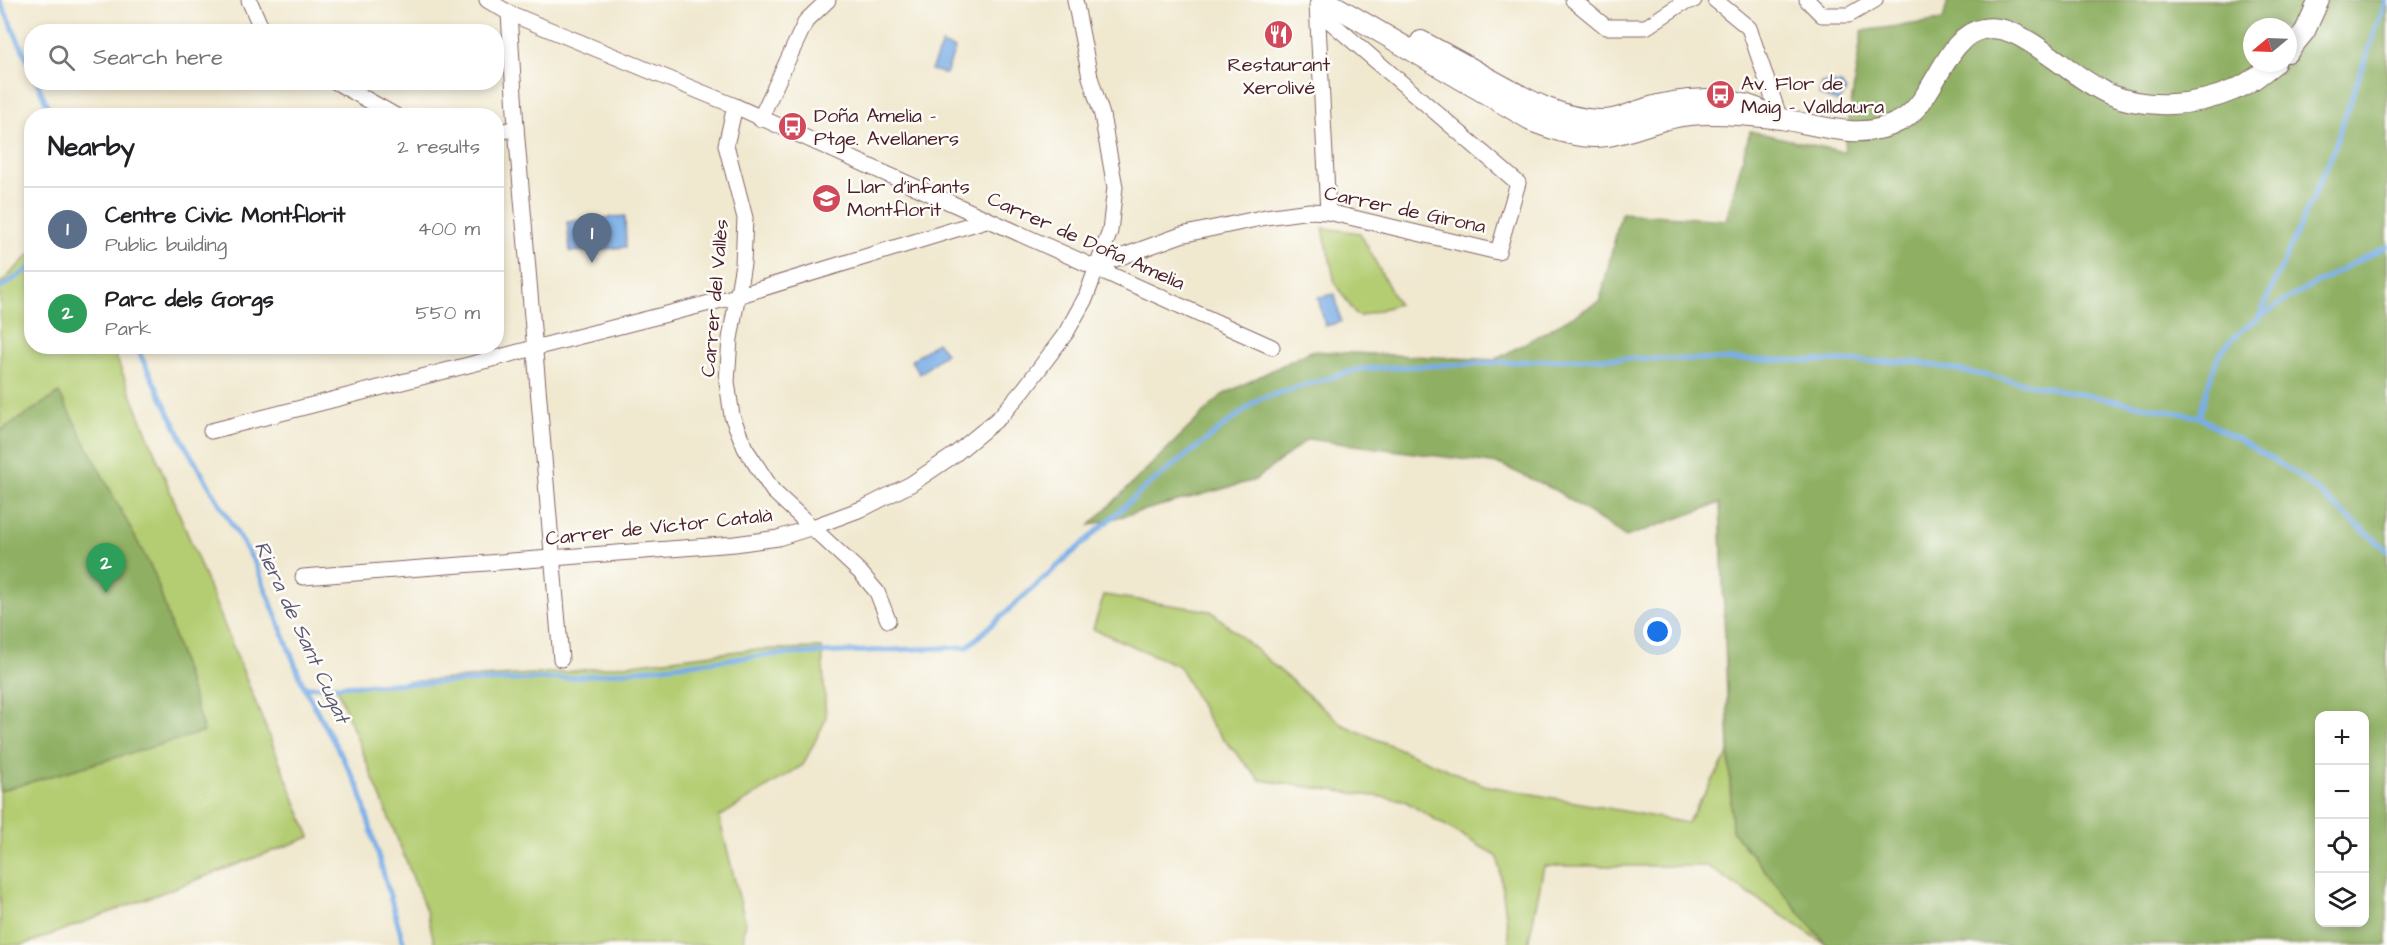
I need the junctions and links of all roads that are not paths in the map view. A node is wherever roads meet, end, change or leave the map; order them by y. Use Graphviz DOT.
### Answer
graph roads {
  1 [pos="249,0"];
  2 [pos="487,0"];
  3 [pos="828,0"];
  4 [pos="1075,0"];
  5 [pos="1345,0"];
  6 [pos="1573,0"];
  7 [pos="1694,0"];
  8 [pos="1715,0"];
  9 [pos="1807,0"];
  10 [pos="1875,0"];
  11 [pos="2319,0"];
  12 [pos="1320,4"];
  13 [pos="509,12"];
  14 [pos="260,24"];
  15 [pos="2297,41"];
  16 [pos="2264,72"];
  17 [pos="350,90"];
  18 [pos="735,106"];
  19 [pos="382,108"];
  20 [pos="760,119"];
  21 [pos="1780,119"];
  22 [pos="516,128"];
  23 [pos="504,131"];
  24 [pos="1328,212"];
  25 [pos="986,220"];
  26 [pos="1096,266"];
  27 [pos="737,296"];
  28 [pos="1272,347"];
  29 [pos="535,348"];
  30 [pos="211,431"];
  31 [pos="810,528"];
  32 [pos="554,559"];
  33 [pos="303,577"];
  34 [pos="888,620"];
  35 [pos="561,659"];
  1 -- 14 [label="street"];
  2 -- 13 [label="street, Carrer de Doña Amelia"];
  3 -- 20 [label="street"];
  4 -- 26 [label="street, Carrer de Víctor Català"];
  5 -- 21 [label="street"];
  6 -- 7 [label="street"];
  8 -- 21 [label="street"];
  9 -- 10 [label="street"];
  11 -- 15 [label="street"];
  12 -- 21 [label="street"];
  12 -- 24 [label="street"];
  12 -- 24 [label="street, Carrer de Girona"];
  13 -- 18 [label="street, Carrer de Doña Amelia"];
  13 -- 22 [label="street"];
  16 -- 21 [label="street"];
  17 -- 19 [label="street"];
  18 -- 20 [label="street, Carrer de Doña Amelia"];
  18 -- 27 [label="street, Carrer del Vallès"];
  20 -- 25 [label="street, Carrer de Doña Amelia"];
  22 -- 23 [label="street"];
  22 -- 29 [label="street"];
  24 -- 26 [label="street, Carrer de Girona"];
  25 -- 26 [label="street, Carrer de Doña Amelia"];
  25 -- 27 [label="street"];
  26 -- 28 [label="street, Carrer de Doña Amelia"];
  26 -- 31 [label="street, Carrer de Víctor Català"];
  27 -- 29 [label="street"];
  27 -- 31 [label="street, Carrer del Vallès"];
  29 -- 30 [label="street"];
  29 -- 32 [label="street"];
  31 -- 32 [label="street, Carrer de Víctor Català"];
  31 -- 34 [label="street, Carrer del Vallès"];
  32 -- 33 [label="street, Carrer de Víctor Català"];
  32 -- 35 [label="street"];
}
